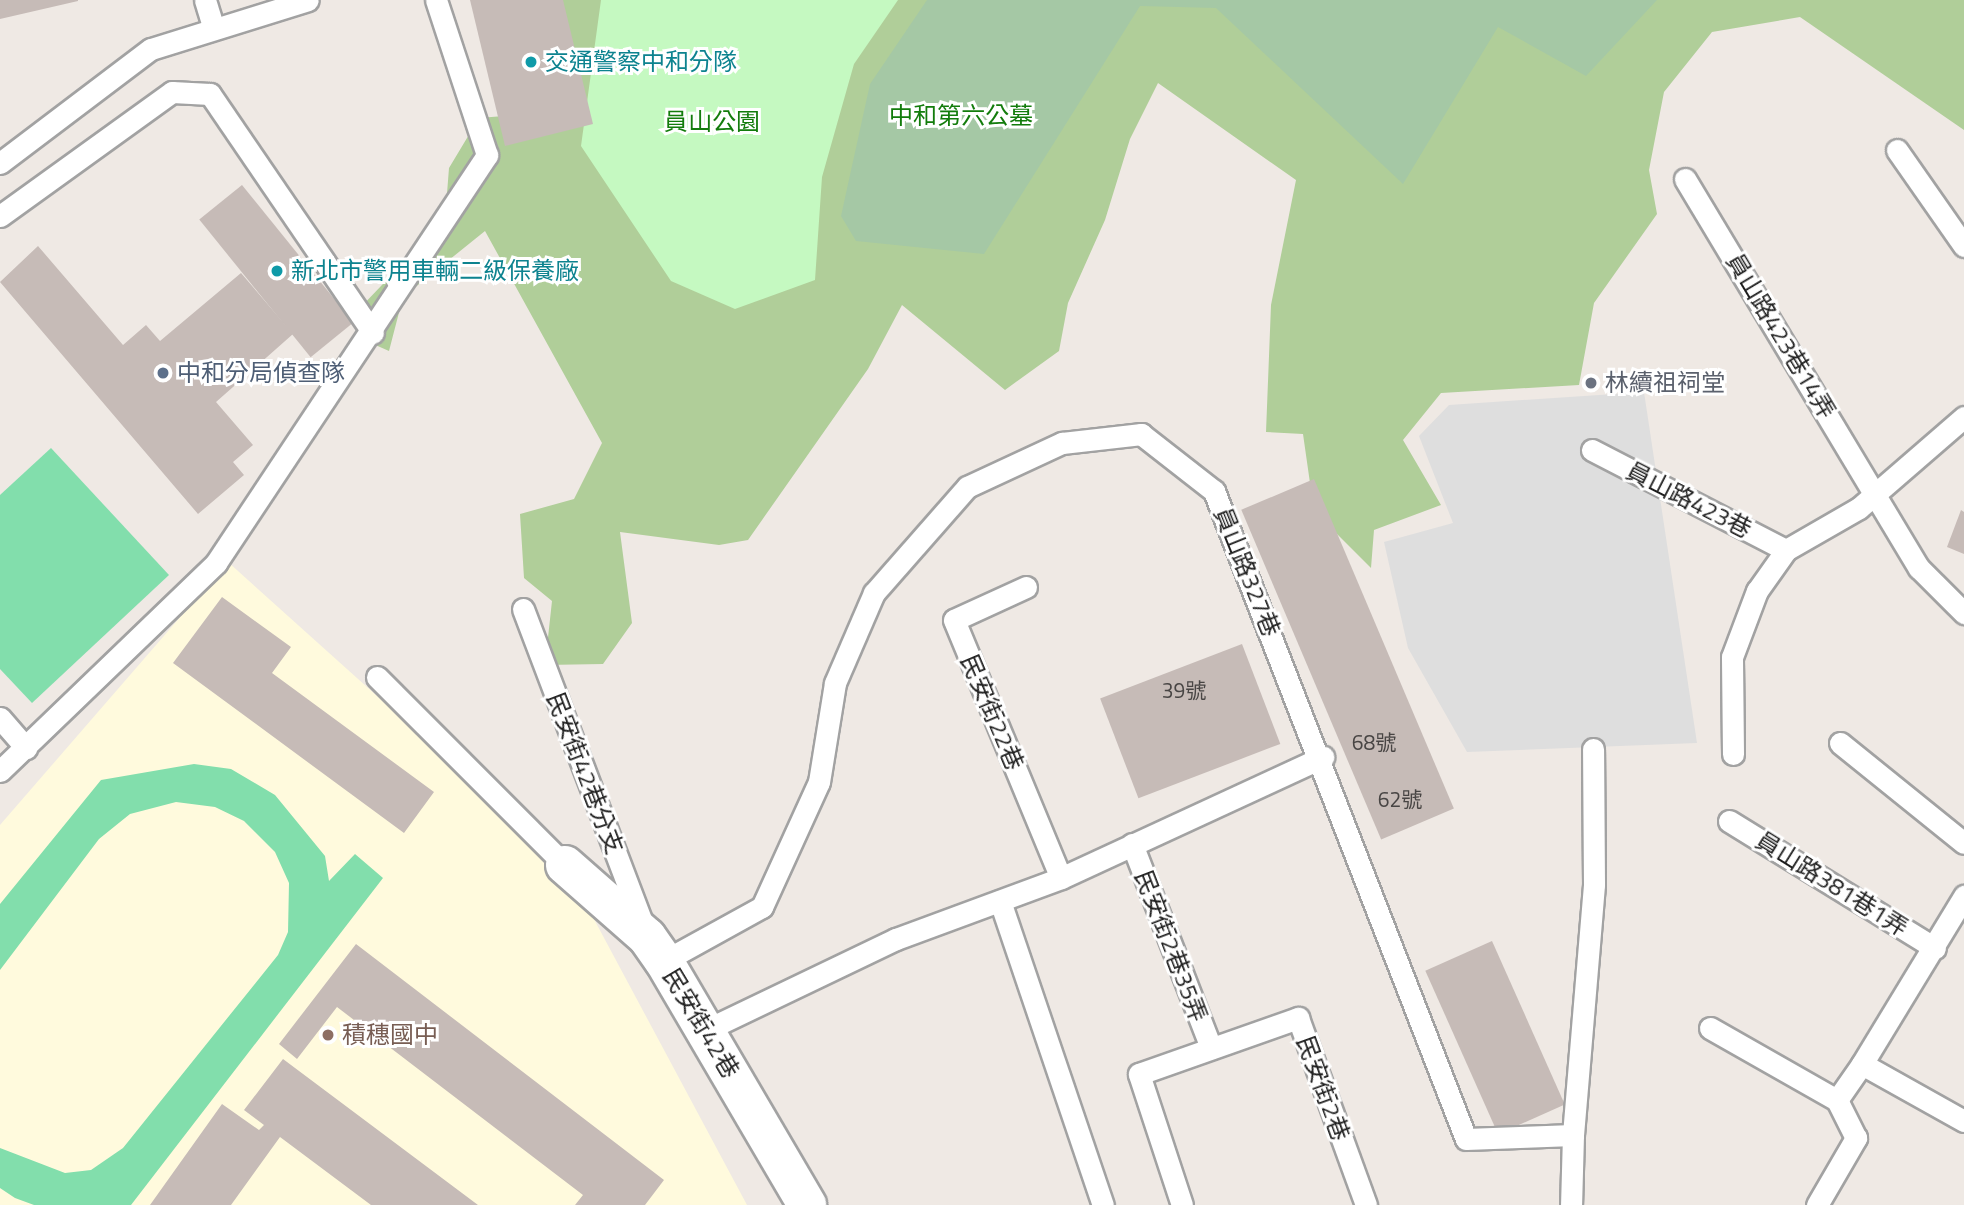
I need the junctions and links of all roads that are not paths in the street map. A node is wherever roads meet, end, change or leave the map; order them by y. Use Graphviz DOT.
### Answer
graph roads {
  1 [pos="205,0"];
  2 [pos="308,0"];
  3 [pos="436,0"];
  4 [pos="213,27"];
  5 [pos="1897,150"];
  6 [pos="0,163"];
  7 [pos="1685,178"];
  8 [pos="0,216"];
  9 [pos="1964,246"];
  10 [pos="373,333"];
  11 [pos="1964,417"];
  12 [pos="1592,450"];
  13 [pos="1876,493"];
  14 [pos="1786,550"];
  15 [pos="1026,587"];
  16 [pos="523,610"];
  17 [pos="1964,613"];
  18 [pos="377,677"];
  19 [pos="0,718"];
  20 [pos="1840,743"];
  21 [pos="26,748"];
  22 [pos="1593,749"];
  23 [pos="1733,754"];
  24 [pos="1322,757"];
  25 [pos="0,771"];
  26 [pos="1729,821"];
  27 [pos="1964,843"];
  28 [pos="1132,844"];
  29 [pos="565,865"];
  30 [pos="1061,878"];
  31 [pos="1964,896"];
  32 [pos="1000,901"];
  33 [pos="1935,948"];
  34 [pos="656,949"];
  35 [pos="1710,1028"];
  36 [pos="706,1030"];
  37 [pos="1211,1048"];
  38 [pos="1862,1064"];
  39 [pos="1837,1100"];
  40 [pos="1964,1121"];
  41 [pos="1573,1135"];
  42 [pos="807,1205"];
  43 [pos="1103,1205"];
  44 [pos="1182,1205"];
  45 [pos="1366,1205"];
  46 [pos="1571,1205"];
  47 [pos="1817,1205"];
  1 -- 4 [label="lane"];
  2 -- 4 [label="lane"];
  3 -- 10 [label="lane"];
  4 -- 6 [label="lane"];
  5 -- 9 [label="lane"];
  7 -- 13 [label="lane, 員山路423巷14弄"];
  8 -- 10 [label="lane"];
  10 -- 21 [label="lane"];
  11 -- 13 [label="lane"];
  12 -- 14 [label="lane, 員山路423巷"];
  13 -- 14 [label="lane"];
  13 -- 17 [label="lane, 員山路423巷14弄"];
  14 -- 23 [label="lane"];
  15 -- 30 [label="lane, 民安街22巷"];
  16 -- 34 [label="lane, 民安街42巷分支"];
  18 -- 29 [label="lane"];
  19 -- 21 [label="lane"];
  20 -- 27 [label="lane"];
  21 -- 25 [label="lane"];
  22 -- 41 [label="lane"];
  24 -- 28 [label="lane"];
  24 -- 34 [label="lane, 員山路327巷"];
  24 -- 41 [label="lane, 員山路327巷"];
  26 -- 33 [label="lane, 員山路381巷1弄"];
  28 -- 30 [label="lane"];
  28 -- 37 [label="lane, 民安街2巷35弄"];
  29 -- 34 [label="street, 民安街42巷"];
  30 -- 32 [label="lane"];
  31 -- 33 [label="lane"];
  32 -- 36 [label="lane"];
  32 -- 43 [label="lane"];
  33 -- 38 [label="lane"];
  34 -- 36 [label="street, 民安街42巷"];
  35 -- 39 [label="lane"];
  36 -- 42 [label="street, 民安街42巷"];
  37 -- 44 [label="lane"];
  37 -- 45 [label="lane, 民安街2巷"];
  38 -- 39 [label="lane"];
  38 -- 40 [label="lane"];
  39 -- 47 [label="lane"];
  41 -- 46 [label="lane"];
}
